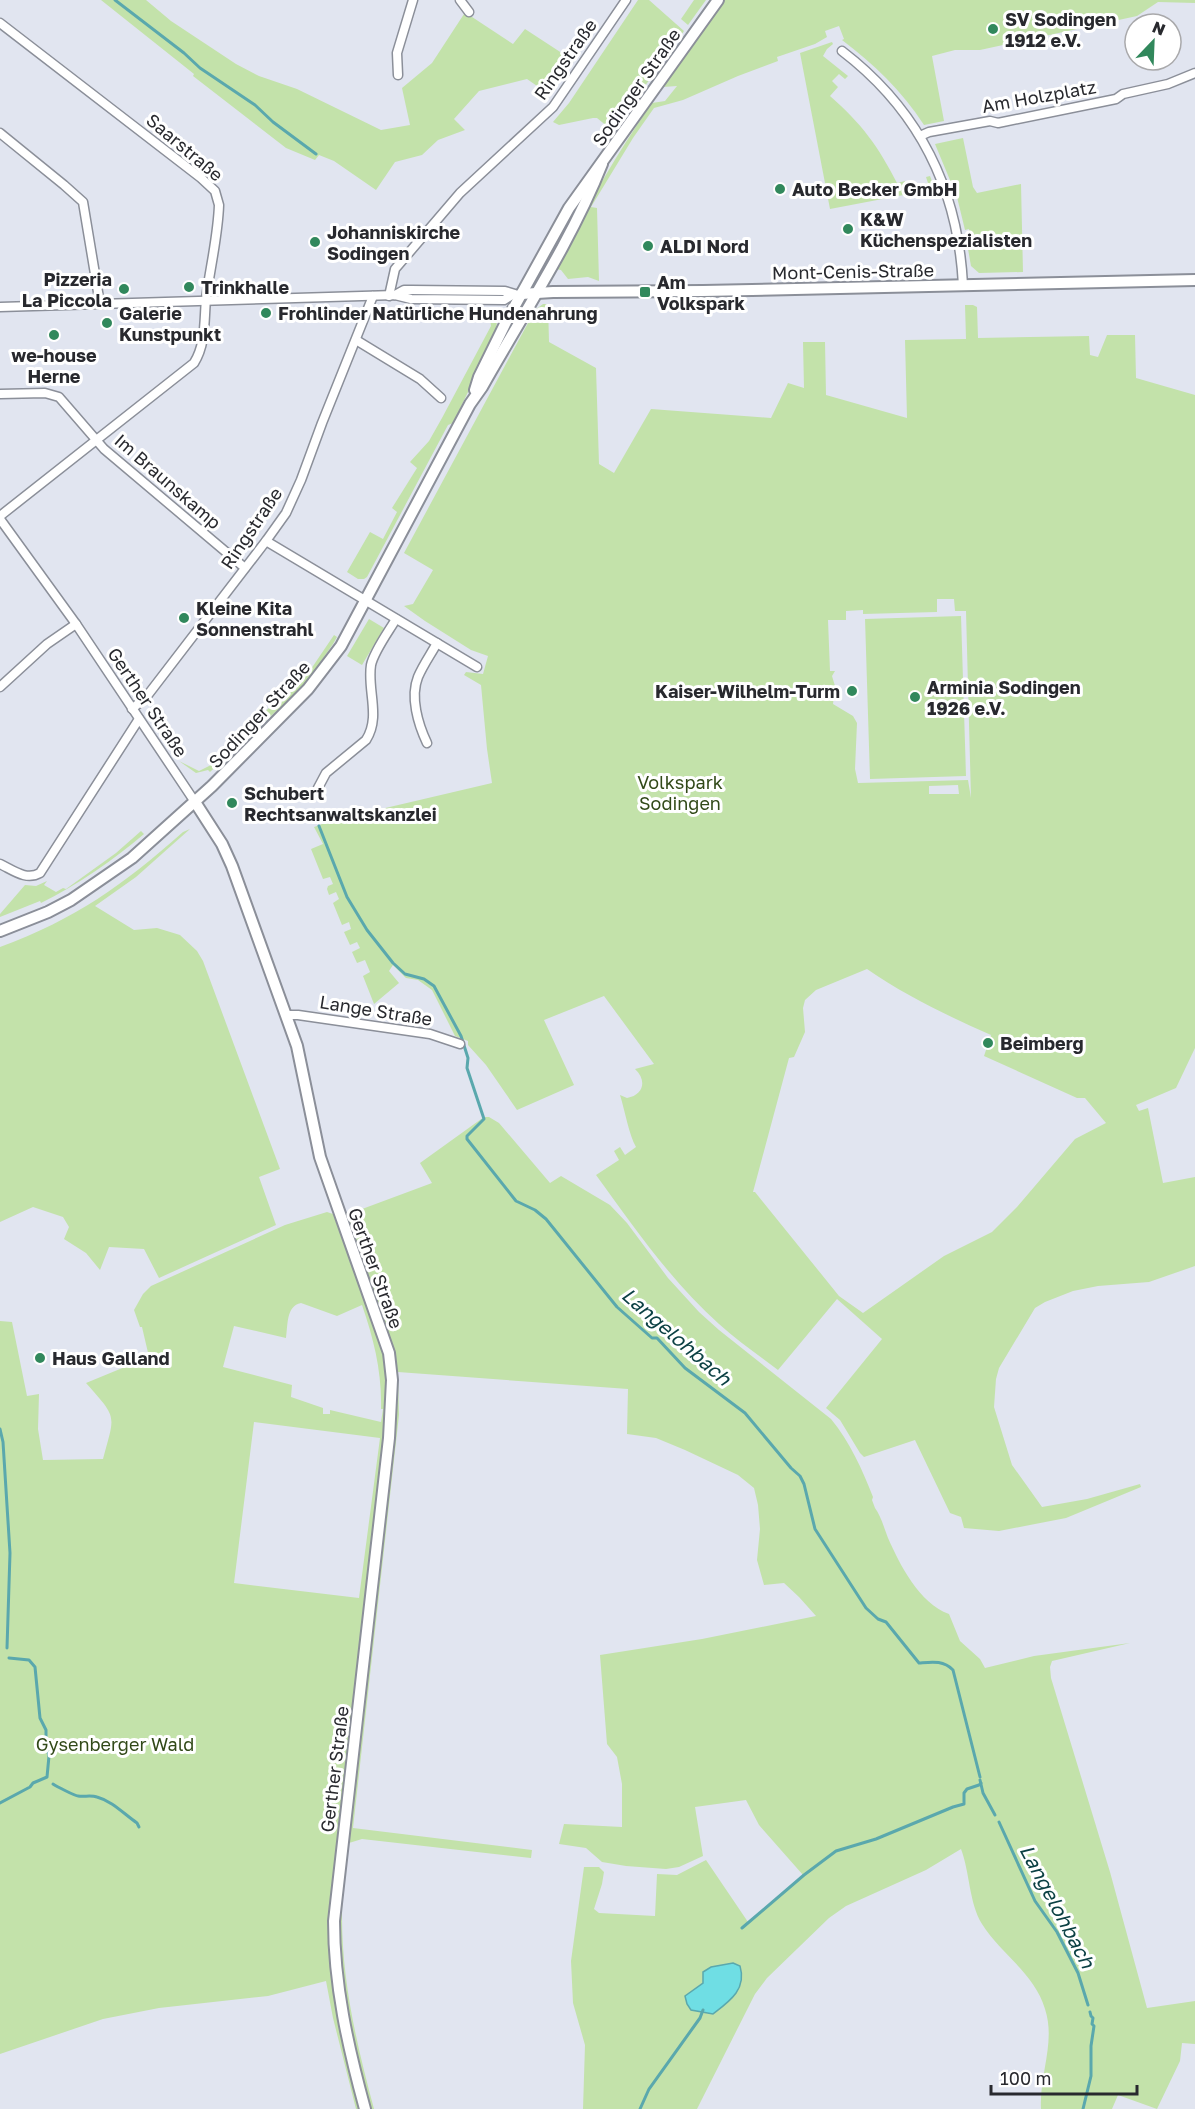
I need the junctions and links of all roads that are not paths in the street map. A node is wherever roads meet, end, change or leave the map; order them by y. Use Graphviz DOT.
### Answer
graph roads {
  1 [pos="413,0"];
  2 [pos="460,0"];
  3 [pos="626,0"];
  4 [pos="718,0"];
  5 [pos="469,12"];
  6 [pos="0,23"];
  7 [pos="842,51"];
  8 [pos="1195,73"];
  9 [pos="398,75"];
  10 [pos="0,133"];
  11 [pos="920,136"];
  12 [pos="602,164"];
  13 [pos="1195,280"];
  14 [pos="963,285"];
  15 [pos="536,292"];
  16 [pos="516,294"];
  17 [pos="392,295"];
  18 [pos="373,296"];
  19 [pos="206,301"];
  20 [pos="99,304"];
  21 [pos="0,307"];
  22 [pos="356,340"];
  23 [pos="0,394"];
  24 [pos="441,398"];
  25 [pos="470,404"];
  26 [pos="98,441"];
  27 [pos="0,517"];
  28 [pos="266,541"];
  29 [pos="245,568"];
  30 [pos="365,600"];
  31 [pos="396,619"];
  32 [pos="76,624"];
  33 [pos="437,643"];
  34 [pos="477,667"];
  35 [pos="0,687"];
  36 [pos="132,709"];
  37 [pos="139,719"];
  38 [pos="427,743"];
  39 [pos="318,788"];
  40 [pos="195,802"];
  41 [pos="0,864"];
  42 [pos="0,931"];
  43 [pos="286,1015"];
  44 [pos="459,1044"];
  45 [pos="365,2109"];
  1 -- 9 [label="street"];
  2 -- 5 [label="street"];
  3 -- 17 [label="street, Ringstraße"];
  4 -- 12 [label="main road, Sodinger Straße"];
  6 -- 19 [label="street, Saarstraße"];
  7 -- 11 [label="street"];
  8 -- 11 [label="street, Am Holzplatz"];
  10 -- 20 [label="street"];
  11 -- 14 [label="street"];
  12 -- 15 [label="main road, Sodinger Straße"];
  12 -- 16 [label="main road, Sodinger Straße"];
  13 -- 14 [label="main road, Mont-Cenis-Straße"];
  14 -- 15 [label="main road, Mont-Cenis-Straße"];
  15 -- 16 [label="main road, Mont-Cenis-Straße"];
  15 -- 25 [label="main road, Sodinger Straße"];
  16 -- 17 [label="street, Mont-Cenis-Straße"];
  16 -- 25 [label="main road, Sodinger Straße"];
  17 -- 18 [label="street, Mont-Cenis-Straße"];
  18 -- 19 [label="street, Mont-Cenis-Straße"];
  18 -- 22 [label="street, Ringstraße"];
  19 -- 20 [label="street, Mont-Cenis-Straße"];
  19 -- 26 [label="street, Saarstraße"];
  20 -- 21 [label="street, Mont-Cenis-Straße"];
  22 -- 24 [label="street"];
  22 -- 28 [label="street, Ringstraße"];
  23 -- 26 [label="street, Im Braunskamp"];
  25 -- 30 [label="main road, Sodinger Straße"];
  26 -- 27 [label="street, Saarstraße"];
  26 -- 29 [label="street, Im Braunskamp"];
  27 -- 32 [label="street, Gerther Straße"];
  28 -- 29 [label="street, Ringstraße"];
  28 -- 30 [label="street"];
  29 -- 36 [label="street, Ringstraße"];
  30 -- 31 [label="street"];
  30 -- 40 [label="main road, Sodinger Straße"];
  31 -- 33 [label="street"];
  31 -- 39 [label="street"];
  32 -- 35 [label="street"];
  32 -- 36 [label="street, Gerther Straße"];
  33 -- 34 [label="street"];
  33 -- 38 [label="street"];
  36 -- 37 [label="street, Gerther Straße"];
  37 -- 40 [label="street, Gerther Straße"];
  37 -- 41 [label="street"];
  40 -- 42 [label="main road, Sodinger Straße"];
  40 -- 43 [label="main road, Gerther Straße"];
  43 -- 44 [label="street, Lange Straße"];
  43 -- 45 [label="main road, Gerther Straße"];
}
